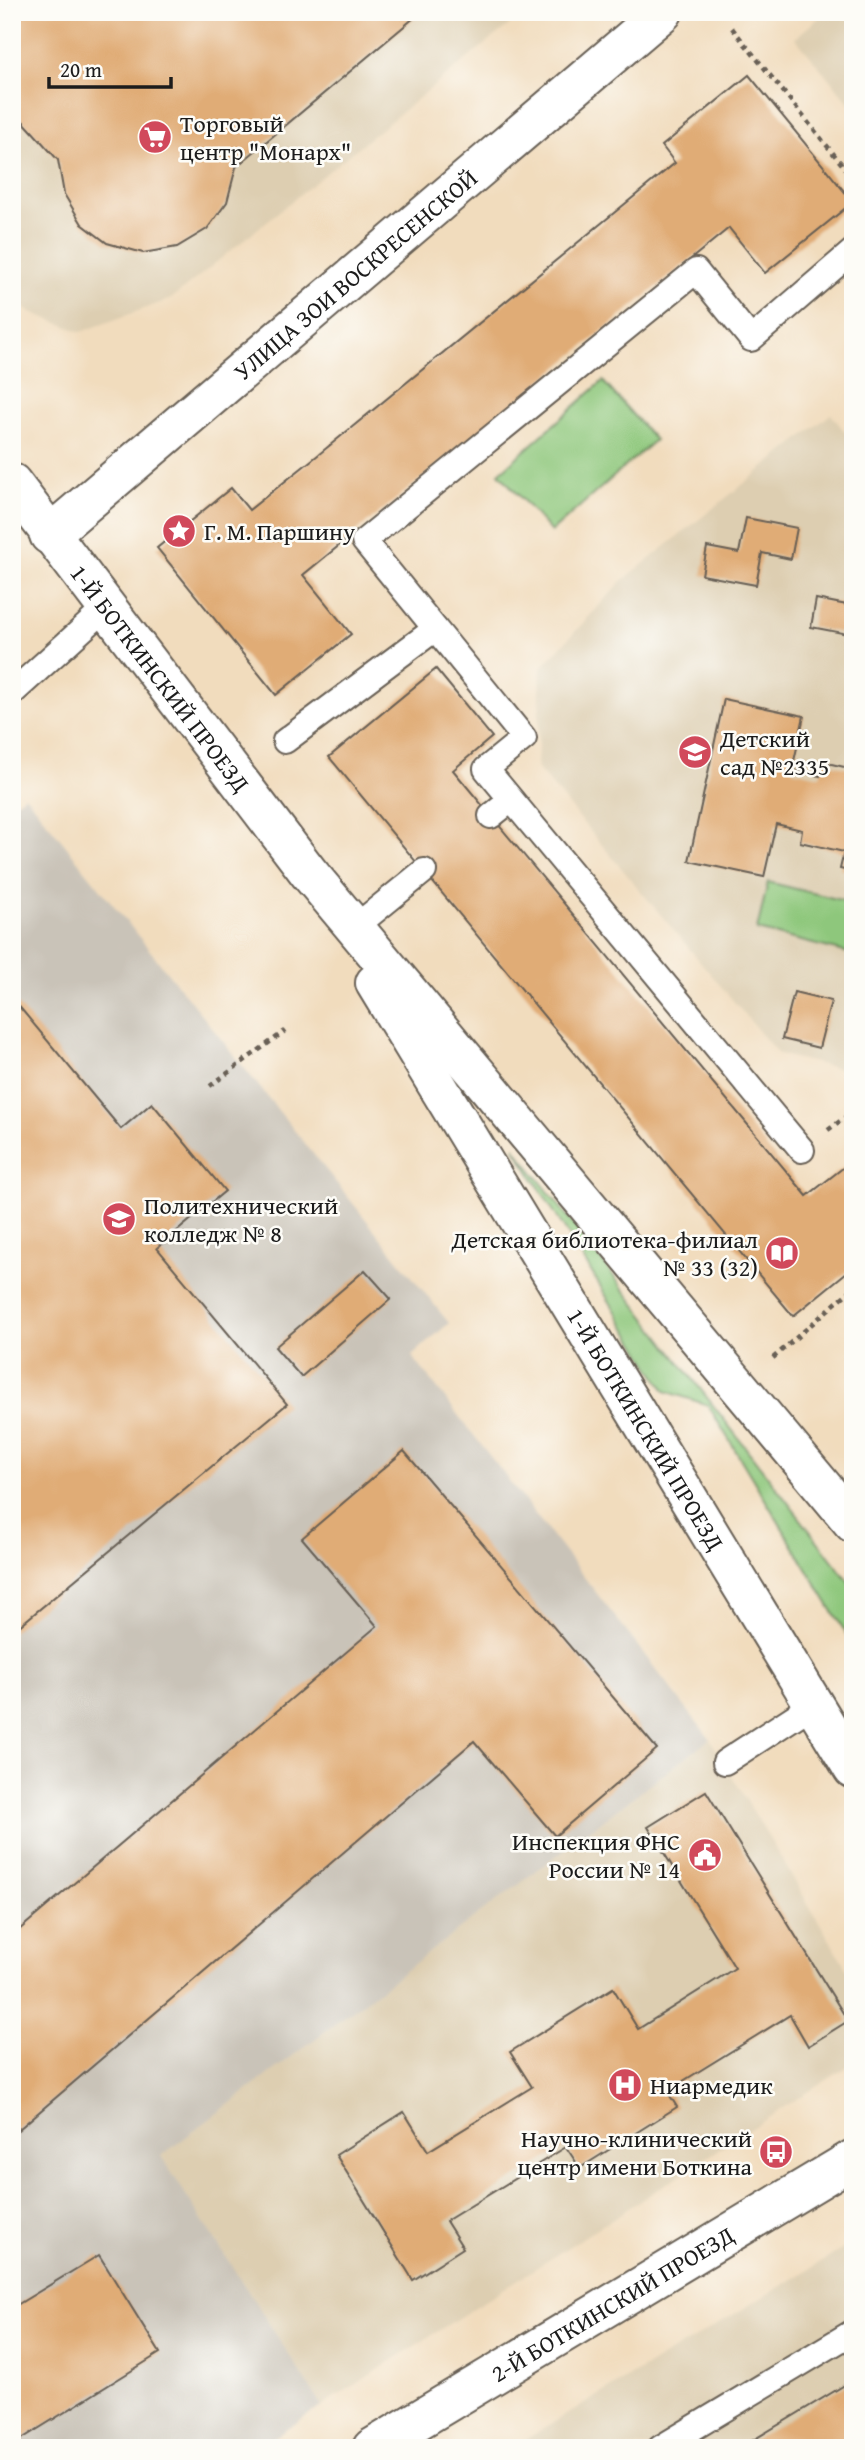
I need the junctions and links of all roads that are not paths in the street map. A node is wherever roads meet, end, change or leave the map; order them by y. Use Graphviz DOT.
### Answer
graph roads {
  1 [pos="663,12"];
  2 [pos="853,251"];
  3 [pos="12,483"];
  4 [pos="49,535"];
  5 [pos="106,608"];
  6 [pos="435,629"];
  7 [pos="12,693"];
  8 [pos="285,741"];
  9 [pos="511,800"];
  10 [pos="491,816"];
  11 [pos="424,871"];
  12 [pos="309,873"];
  13 [pos="354,928"];
  14 [pos="802,1150"];
  15 [pos="853,1523"];
  16 [pos="814,1704"];
  17 [pos="725,1762"];
  18 [pos="853,1769"];
  19 [pos="853,2159"];
  20 [pos="853,2332"];
  21 [pos="372,2448"];
  22 [pos="660,2448"];
  1 -- 4 [label="street, УЛИЦА ЗОИ ВОСКРЕСЕНСКОЙ"];
  2 -- 6 [label="lane"];
  3 -- 4 [label="street, 1-Й БОТКИНСКИЙ ПРОЕЗД"];
  4 -- 5 [label="street, 1-Й БОТКИНСКИЙ ПРОЕЗД"];
  5 -- 7 [label="lane"];
  5 -- 12 [label="street, 1-Й БОТКИНСКИЙ ПРОЕЗД"];
  6 -- 8 [label="lane"];
  6 -- 9 [label="lane"];
  9 -- 10 [label="lane"];
  9 -- 14 [label="lane"];
  11 -- 13 [label="lane"];
  12 -- 13 [label="street, 1-Й БОТКИНСКИЙ ПРОЕЗД"];
  12 -- 16 [label="street, 1-Й БОТКИНСКИЙ ПРОЕЗД"];
  13 -- 15 [label="street, 1-Й БОТКИНСКИЙ ПРОЕЗД"];
  16 -- 17 [label="lane"];
  16 -- 18 [label="street, 1-Й БОТКИНСКИЙ ПРОЕЗД"];
  19 -- 21 [label="street, 2-Й БОТКИНСКИЙ ПРОЕЗД"];
  20 -- 22 [label="lane"];
}
